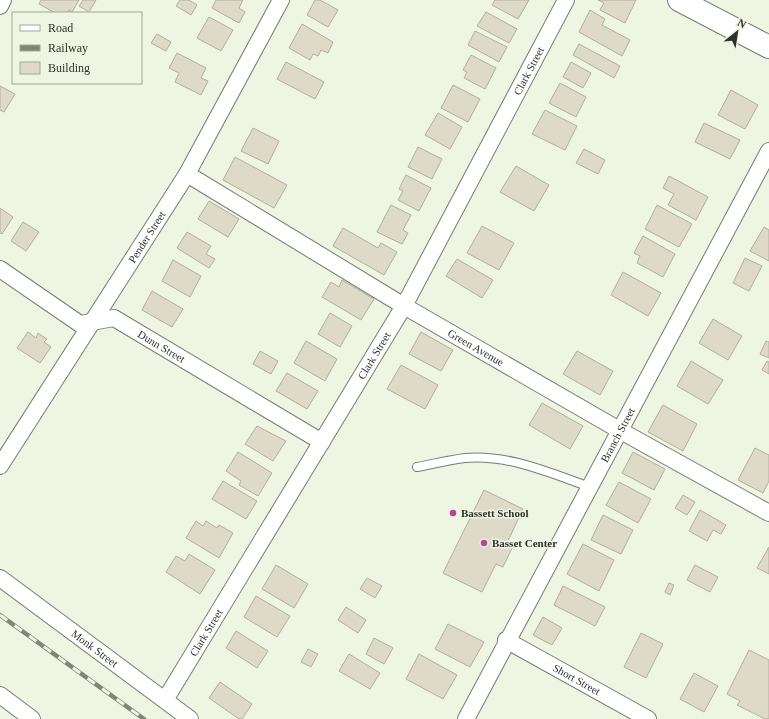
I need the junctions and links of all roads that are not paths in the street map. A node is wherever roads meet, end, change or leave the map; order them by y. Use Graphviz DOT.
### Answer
graph roads {
  1 [pos="3,0"];
  2 [pos="281,0"];
  3 [pos="566,0"];
  4 [pos="679,0"];
  5 [pos="0,6"];
  6 [pos="769,47"];
  7 [pos="769,151"];
  8 [pos="187,174"];
  9 [pos="0,269"];
  10 [pos="404,306"];
  11 [pos="94,321"];
  12 [pos="621,431"];
  13 [pos="322,442"];
  14 [pos="0,466"];
  15 [pos="417,467"];
  16 [pos="590,487"];
  17 [pos="769,514"];
  18 [pos="0,578"];
  19 [pos="506,640"];
  20 [pos="0,695"];
  21 [pos="165,700"];
  22 [pos="32,719"];
  23 [pos="190,719"];
  24 [pos="466,719"];
  25 [pos="648,719"];
  1 -- 5 [label="street"];
  2 -- 8 [label="street, Pender Street"];
  3 -- 10 [label="street, Clark Street"];
  4 -- 6 [label="street"];
  7 -- 12 [label="street, Branch Street"];
  8 -- 10 [label="street, Green Avenue"];
  8 -- 11 [label="street, Pender Street"];
  9 -- 11 [label="street, Dunn Street"];
  10 -- 12 [label="street, Green Avenue"];
  10 -- 13 [label="street, Clark Street"];
  11 -- 13 [label="street, Dunn Street"];
  11 -- 14 [label="street, Pender Street"];
  12 -- 16 [label="street, Branch Street"];
  12 -- 17 [label="street, Green Avenue"];
  13 -- 21 [label="street, Clark Street"];
  15 -- 16 [label="lane"];
  16 -- 19 [label="street, Branch Street"];
  18 -- 21 [label="street, Monk Street"];
  19 -- 24 [label="street, Branch Street"];
  19 -- 25 [label="street, Short Street"];
  20 -- 22 [label="street"];
  21 -- 23 [label="street, Monk Street"];
}
